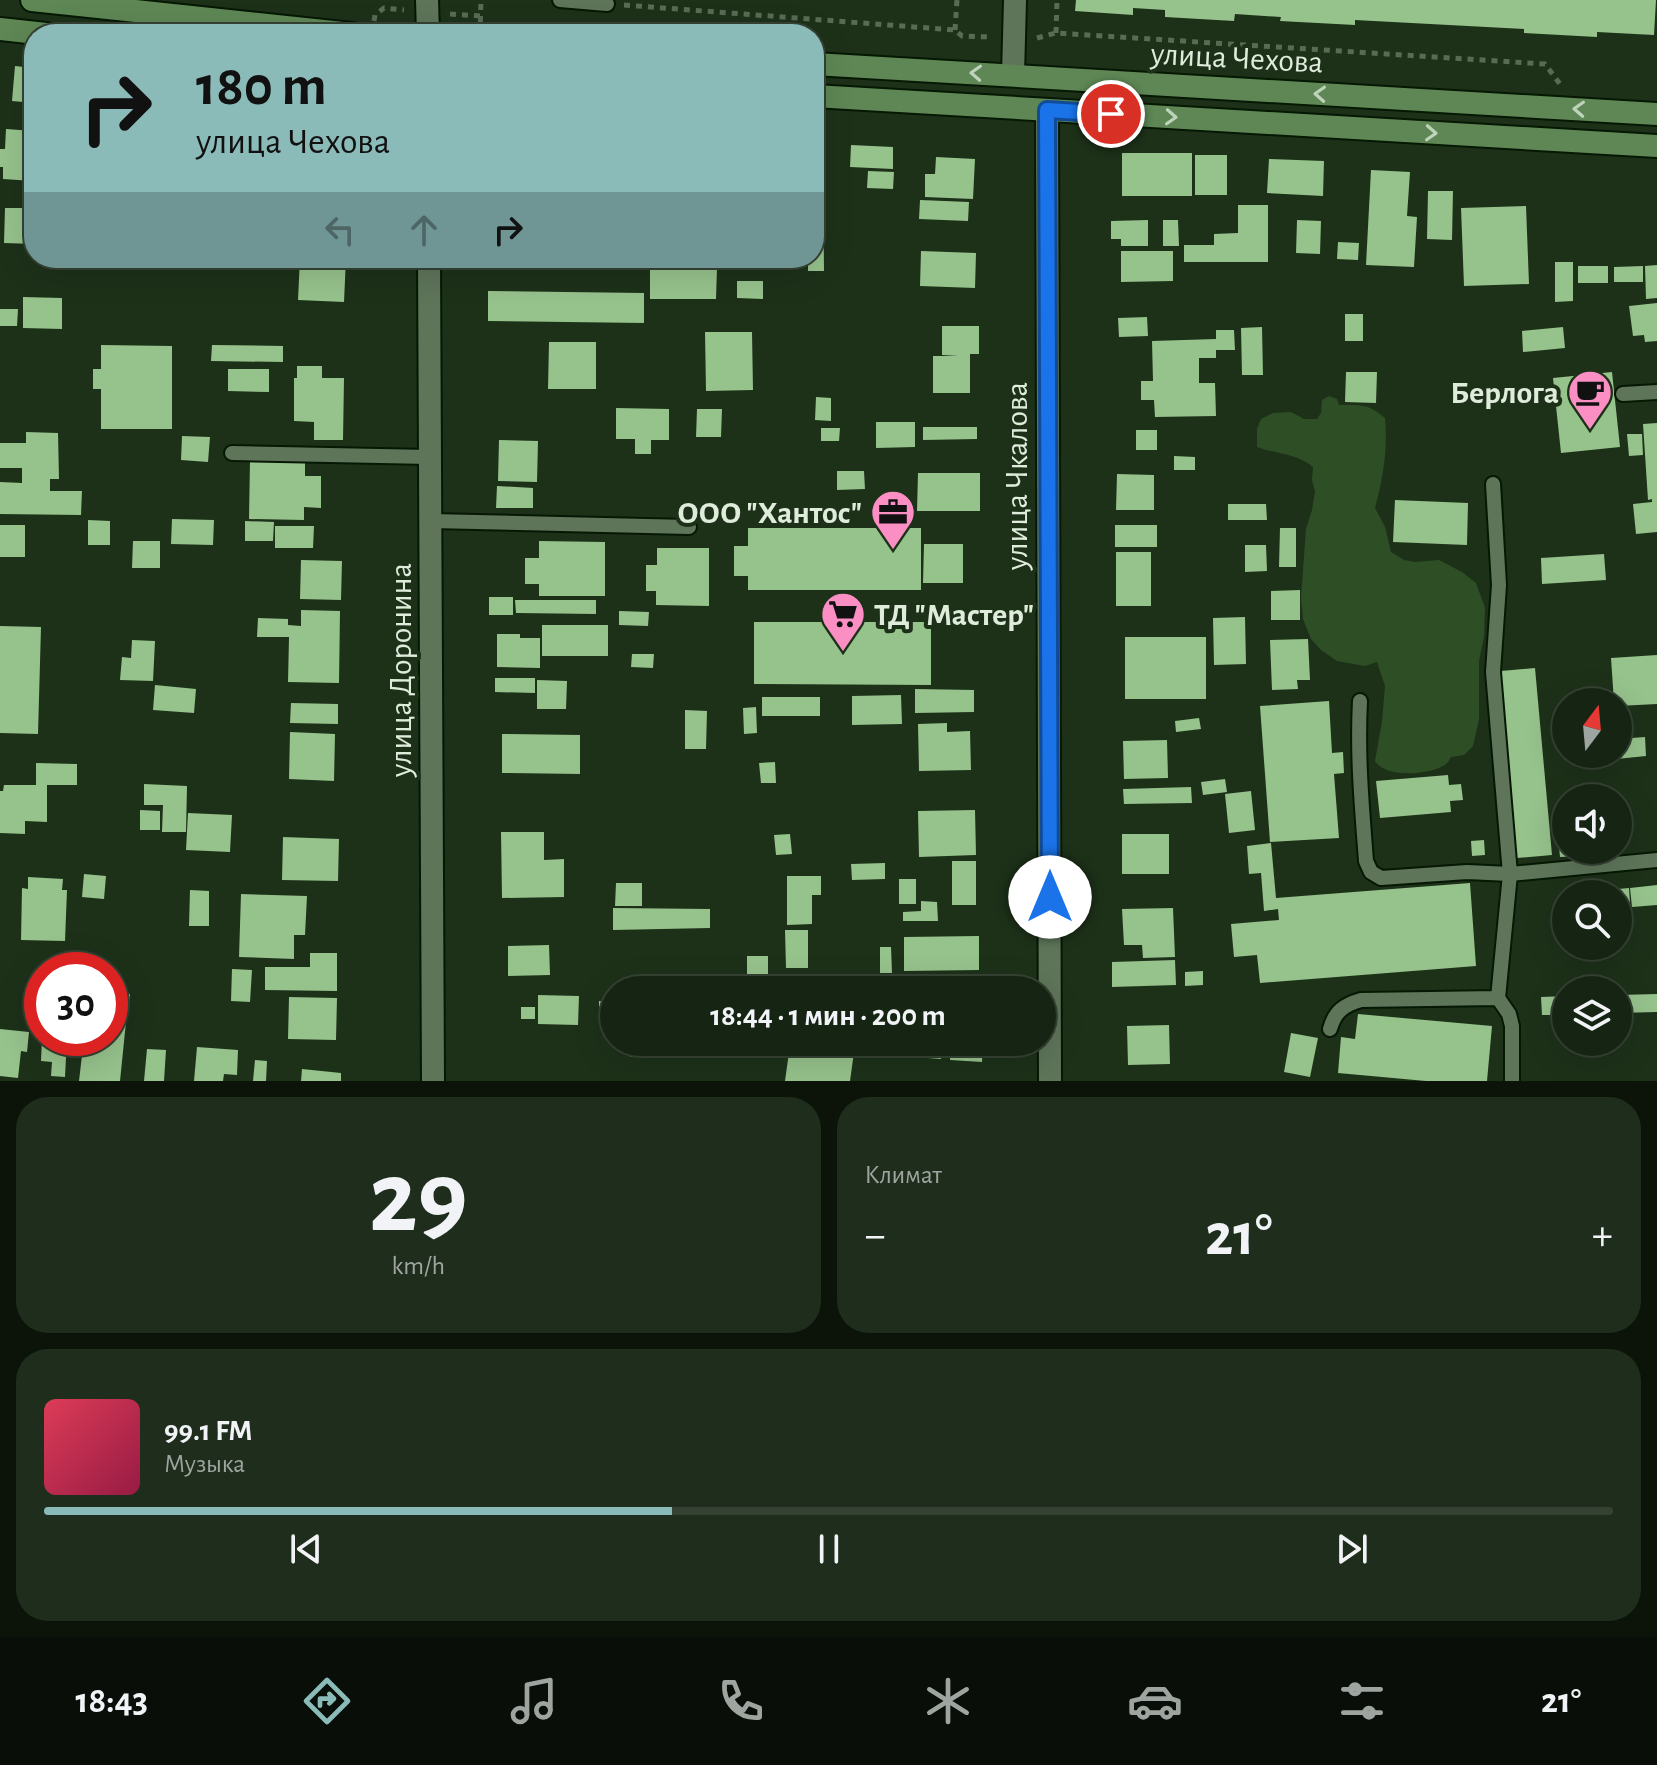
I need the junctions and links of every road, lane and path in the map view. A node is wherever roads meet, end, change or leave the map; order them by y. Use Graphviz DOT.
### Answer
graph roads {
  1 [pos="32,0"];
  2 [pos="427,0"];
  3 [pos="481,0"];
  4 [pos="560,0"];
  5 [pos="957,0"];
  6 [pos="1015,0"];
  7 [pos="1057,0"];
  8 [pos="607,4"];
  9 [pos="384,8"];
  10 [pos="451,14"];
  11 [pos="481,16"];
  12 [pos="258,24"];
  13 [pos="374,24"];
  14 [pos="428,24"];
  15 [pos="481,24"];
  16 [pos="0,29"];
  17 [pos="24,32"];
  18 [pos="824,65"];
  19 [pos="1013,75"];
  20 [pos="1560,85"];
  21 [pos="824,97"];
  22 [pos="1047,110"];
  23 [pos="1657,114"];
  24 [pos="1657,146"];
  25 [pos="429,268"];
  26 [pos="1657,392"];
  27 [pos="1623,394"];
  28 [pos="232,453"];
  29 [pos="430,457"];
  30 [pos="1493,484"];
  31 [pos="431,521"];
  32 [pos="689,527"];
  33 [pos="1360,701"];
  34 [pos="1657,860"];
  35 [pos="1510,874"];
  36 [pos="1498,998"];
  37 [pos="1330,1029"];
  38 [pos="433,1081"];
  39 [pos="1050,1081"];
  40 [pos="1512,1081"];
  1 -- 12 [label="main road"];
  2 -- 14 [label="street"];
  3 -- 11 [label="path"];
  4 -- 8 [label="lane"];
  5 -- 8 [label="path"];
  6 -- 19 [label="street"];
  7 -- 20 [label="path"];
  9 -- 13 [label="path"];
  10 -- 11 [label="path"];
  11 -- 15 [label="path"];
  16 -- 17 [label="main road"];
  19 -- 18 [label="main road, улица Чехова, one-way"];
  19 -- 22 [label="main road"];
  23 -- 19 [label="main road, улица Чехова, one-way"];
  21 -- 22 [label="main road, улица Чехова"];
  22 -- 24 [label="main road, улица Чехова, one-way"];
  22 -- 39 [label="street, улица Чкалова"];
  25 -- 29 [label="street, улица Доронина"];
  26 -- 27 [label="lane"];
  28 -- 29 [label="lane"];
  29 -- 31 [label="street, улица Доронина"];
  30 -- 35 [label="lane"];
  31 -- 32 [label="lane"];
  31 -- 38 [label="street, улица Доронина"];
  33 -- 35 [label="lane"];
  34 -- 35 [label="lane"];
  35 -- 36 [label="lane"];
  36 -- 37 [label="lane"];
  36 -- 40 [label="lane"];
}
